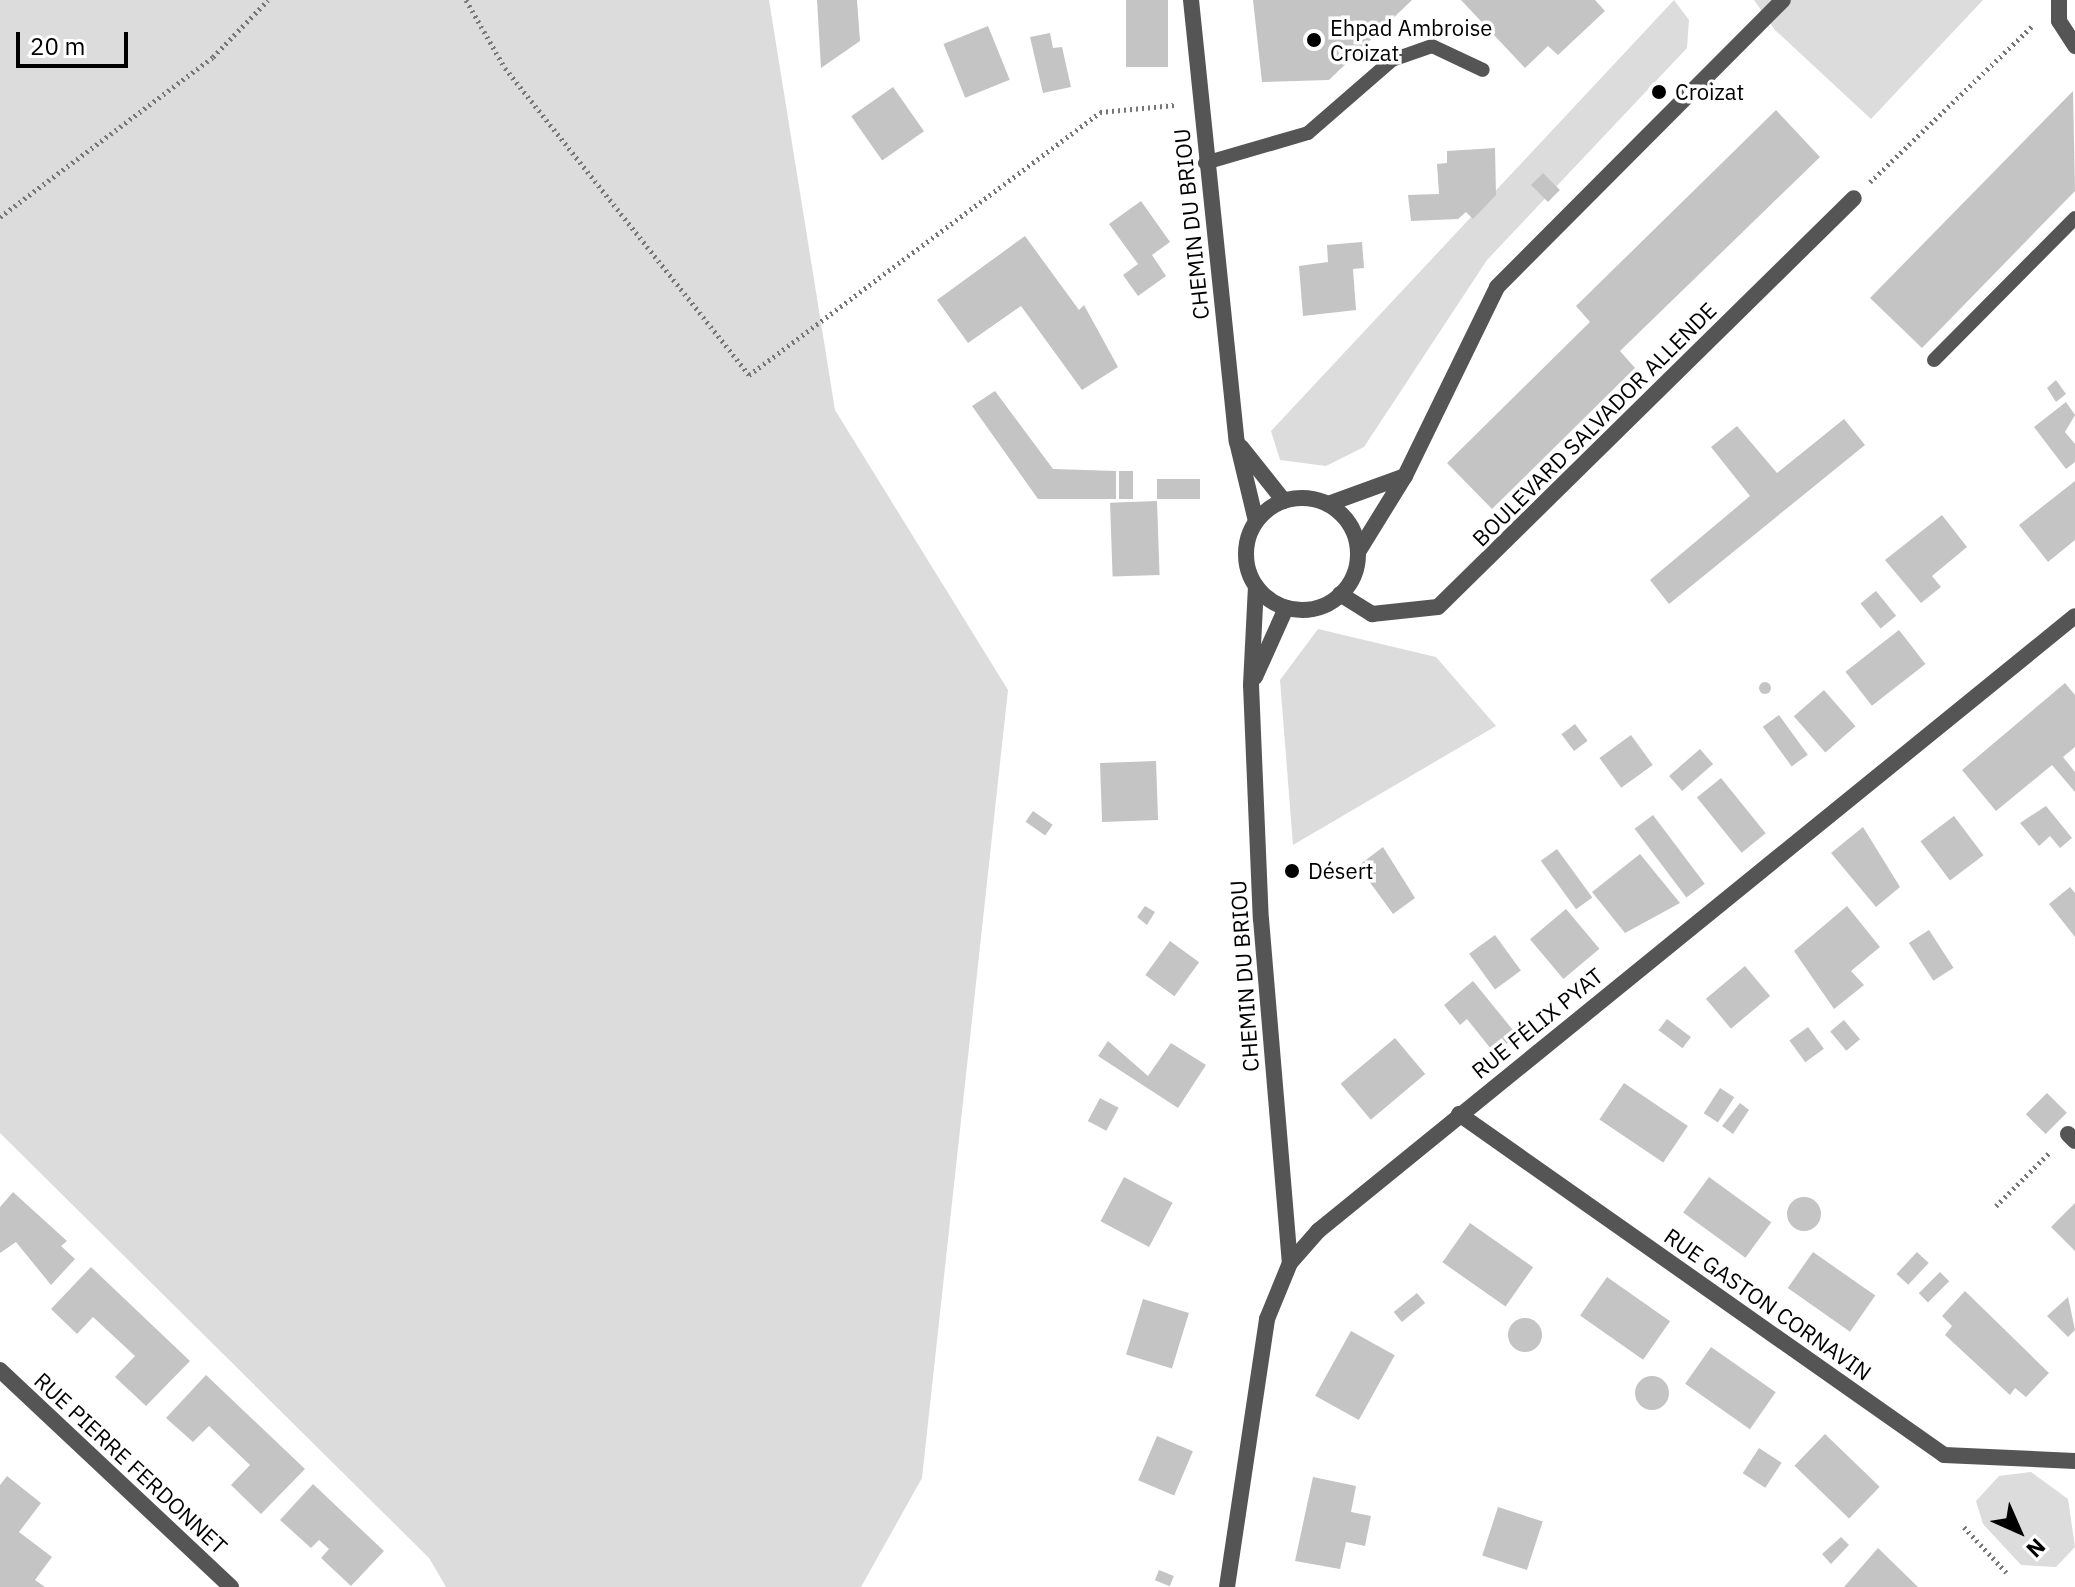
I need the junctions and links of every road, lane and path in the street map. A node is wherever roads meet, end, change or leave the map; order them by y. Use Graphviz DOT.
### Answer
graph roads {
  1 [pos="268,0"];
  2 [pos="466,0"];
  3 [pos="1191,0"];
  4 [pos="1783,0"];
  5 [pos="2059,2"];
  6 [pos="2075,46"];
  7 [pos="1483,70"];
  8 [pos="1200,103"];
  9 [pos="1205,163"];
  10 [pos="1854,198"];
  11 [pos="0,217"];
  12 [pos="2075,218"];
  13 [pos="1934,360"];
  14 [pos="1237,442"];
  15 [pos="1405,476"];
  16 [pos="1284,501"];
  17 [pos="1328,504"];
  18 [pos="1256,521"];
  19 [pos="1358,552"];
  20 [pos="1256,586"];
  21 [pos="1340,594"];
  22 [pos="1286,608"];
  23 [pos="2075,616"];
  24 [pos="1251,685"];
  25 [pos="1459,1114"];
  26 [pos="2072,1137"];
  27 [pos="1996,1206"];
  28 [pos="1290,1263"];
  29 [pos="0,1370"];
  30 [pos="2075,1461"];
  31 [pos="1964,1527"];
  32 [pos="2006,1572"];
  33 [pos="231,1587"];
  34 [pos="1227,1587"];
  1 -- 11 [label="path"];
  2 -- 8 [label="path"];
  3 -- 8 [label="street, CHEMIN DU BRIOU"];
  4 -- 15 [label="street"];
  5 -- 6 [label="street"];
  5 -- 10 [label="path"];
  7 -- 9 [label="lane"];
  8 -- 9 [label="street, CHEMIN DU BRIOU"];
  9 -- 14 [label="street, CHEMIN DU BRIOU"];
  10 -- 21 [label="street, BOULEVARD SALVADOR ALLENDE"];
  12 -- 13 [label="lane"];
  14 -- 16 [label="street"];
  14 -- 18 [label="street, CHEMIN DU BRIOU"];
  15 -- 17 [label="street"];
  15 -- 19 [label="street"];
  16 -- 17 [label="street"];
  16 -- 18 [label="street"];
  17 -- 19 [label="street"];
  18 -- 20 [label="street"];
  19 -- 21 [label="street"];
  20 -- 22 [label="street"];
  20 -- 24 [label="street, CHEMIN DU BRIOU"];
  21 -- 22 [label="street"];
  22 -- 24 [label="street, CHEMIN DU BRIOU"];
  23 -- 25 [label="street, RUE FÉLIX PYAT"];
  24 -- 28 [label="street, CHEMIN DU BRIOU"];
  25 -- 28 [label="street, RUE FÉLIX PYAT"];
  25 -- 30 [label="street, RUE GASTON CORNAVIN"];
  26 -- 27 [label="path"];
  28 -- 34 [label="street, RUE FÉLIX PYAT"];
  29 -- 33 [label="street, RUE PIERRE FERDONNET"];
  31 -- 32 [label="path"];
}
